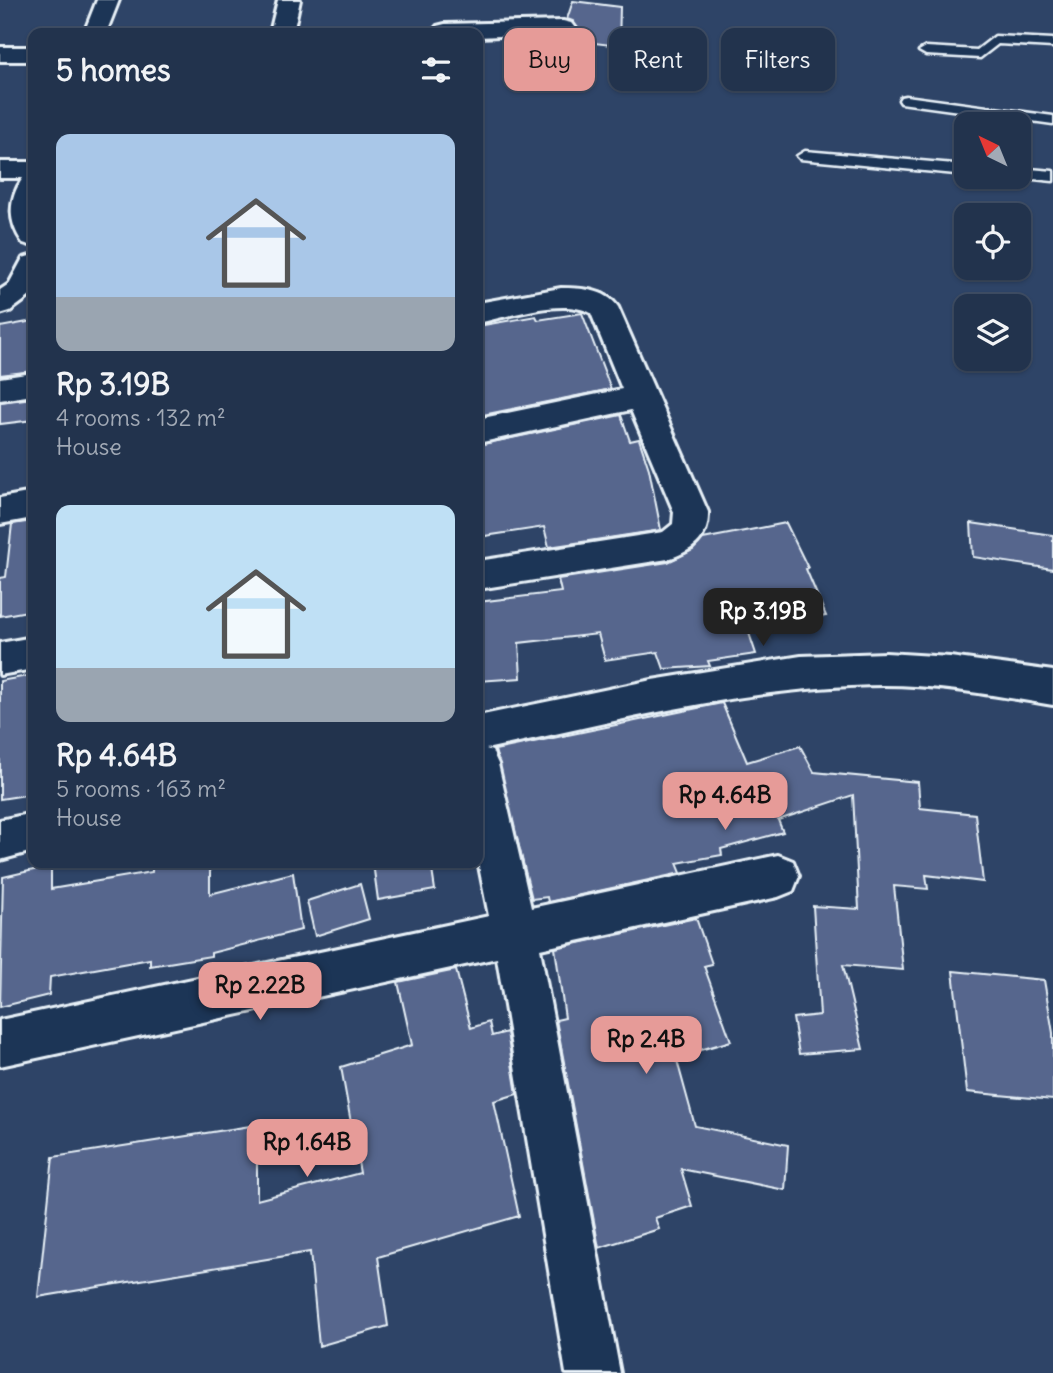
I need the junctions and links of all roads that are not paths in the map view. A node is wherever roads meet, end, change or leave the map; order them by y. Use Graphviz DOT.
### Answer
graph roads {
  1 [pos="108,0"];
  2 [pos="126,0"];
  3 [pos="289,0"];
  4 [pos="445,25"];
  5 [pos="97,28"];
  6 [pos="115,28"];
  7 [pos="283,28"];
  8 [pos="564,28"];
  9 [pos="1053,43"];
  10 [pos="926,51"];
  11 [pos="0,54"];
  12 [pos="28,54"];
  13 [pos="906,100"];
  14 [pos="1053,120"];
  15 [pos="805,156"];
  16 [pos="954,169"];
  17 [pos="0,170"];
  18 [pos="28,170"];
  19 [pos="1031,174"];
  20 [pos="1053,176"];
  21 [pos="28,200"];
  22 [pos="28,231"];
  23 [pos="28,276"];
  24 [pos="0,304"];
  25 [pos="483,312"];
  26 [pos="28,385"];
  27 [pos="0,389"];
  28 [pos="642,396"];
  29 [pos="483,430"];
  30 [pos="28,506"];
  31 [pos="0,511"];
  32 [pos="483,574"];
  33 [pos="28,654"];
  34 [pos="0,659"];
  35 [pos="1053,688"];
  36 [pos="483,732"];
  37 [pos="483,787"];
  38 [pos="28,833"];
  39 [pos="0,840"];
  40 [pos="778,876"];
  41 [pos="515,934"];
  42 [pos="0,1043"];
  43 [pos="593,1373"];
  1 -- 5 [label="street"];
  2 -- 6 [label="street"];
  3 -- 7 [label="street"];
  4 -- 8 [label="street"];
  9 -- 10 [label="lane"];
  11 -- 12 [label="street"];
  13 -- 14 [label="lane"];
  15 -- 16 [label="lane"];
  17 -- 18 [label="street"];
  19 -- 20 [label="lane"];
  21 -- 22 [label="street"];
  23 -- 24 [label="street"];
  25 -- 28 [label="street"];
  26 -- 27 [label="street"];
  28 -- 29 [label="street"];
  28 -- 32 [label="street"];
  30 -- 31 [label="street"];
  33 -- 34 [label="street"];
  35 -- 36 [label="street"];
  37 -- 41 [label="street"];
  38 -- 39 [label="street"];
  40 -- 41 [label="street"];
  41 -- 42 [label="street"];
  41 -- 43 [label="street"];
}
